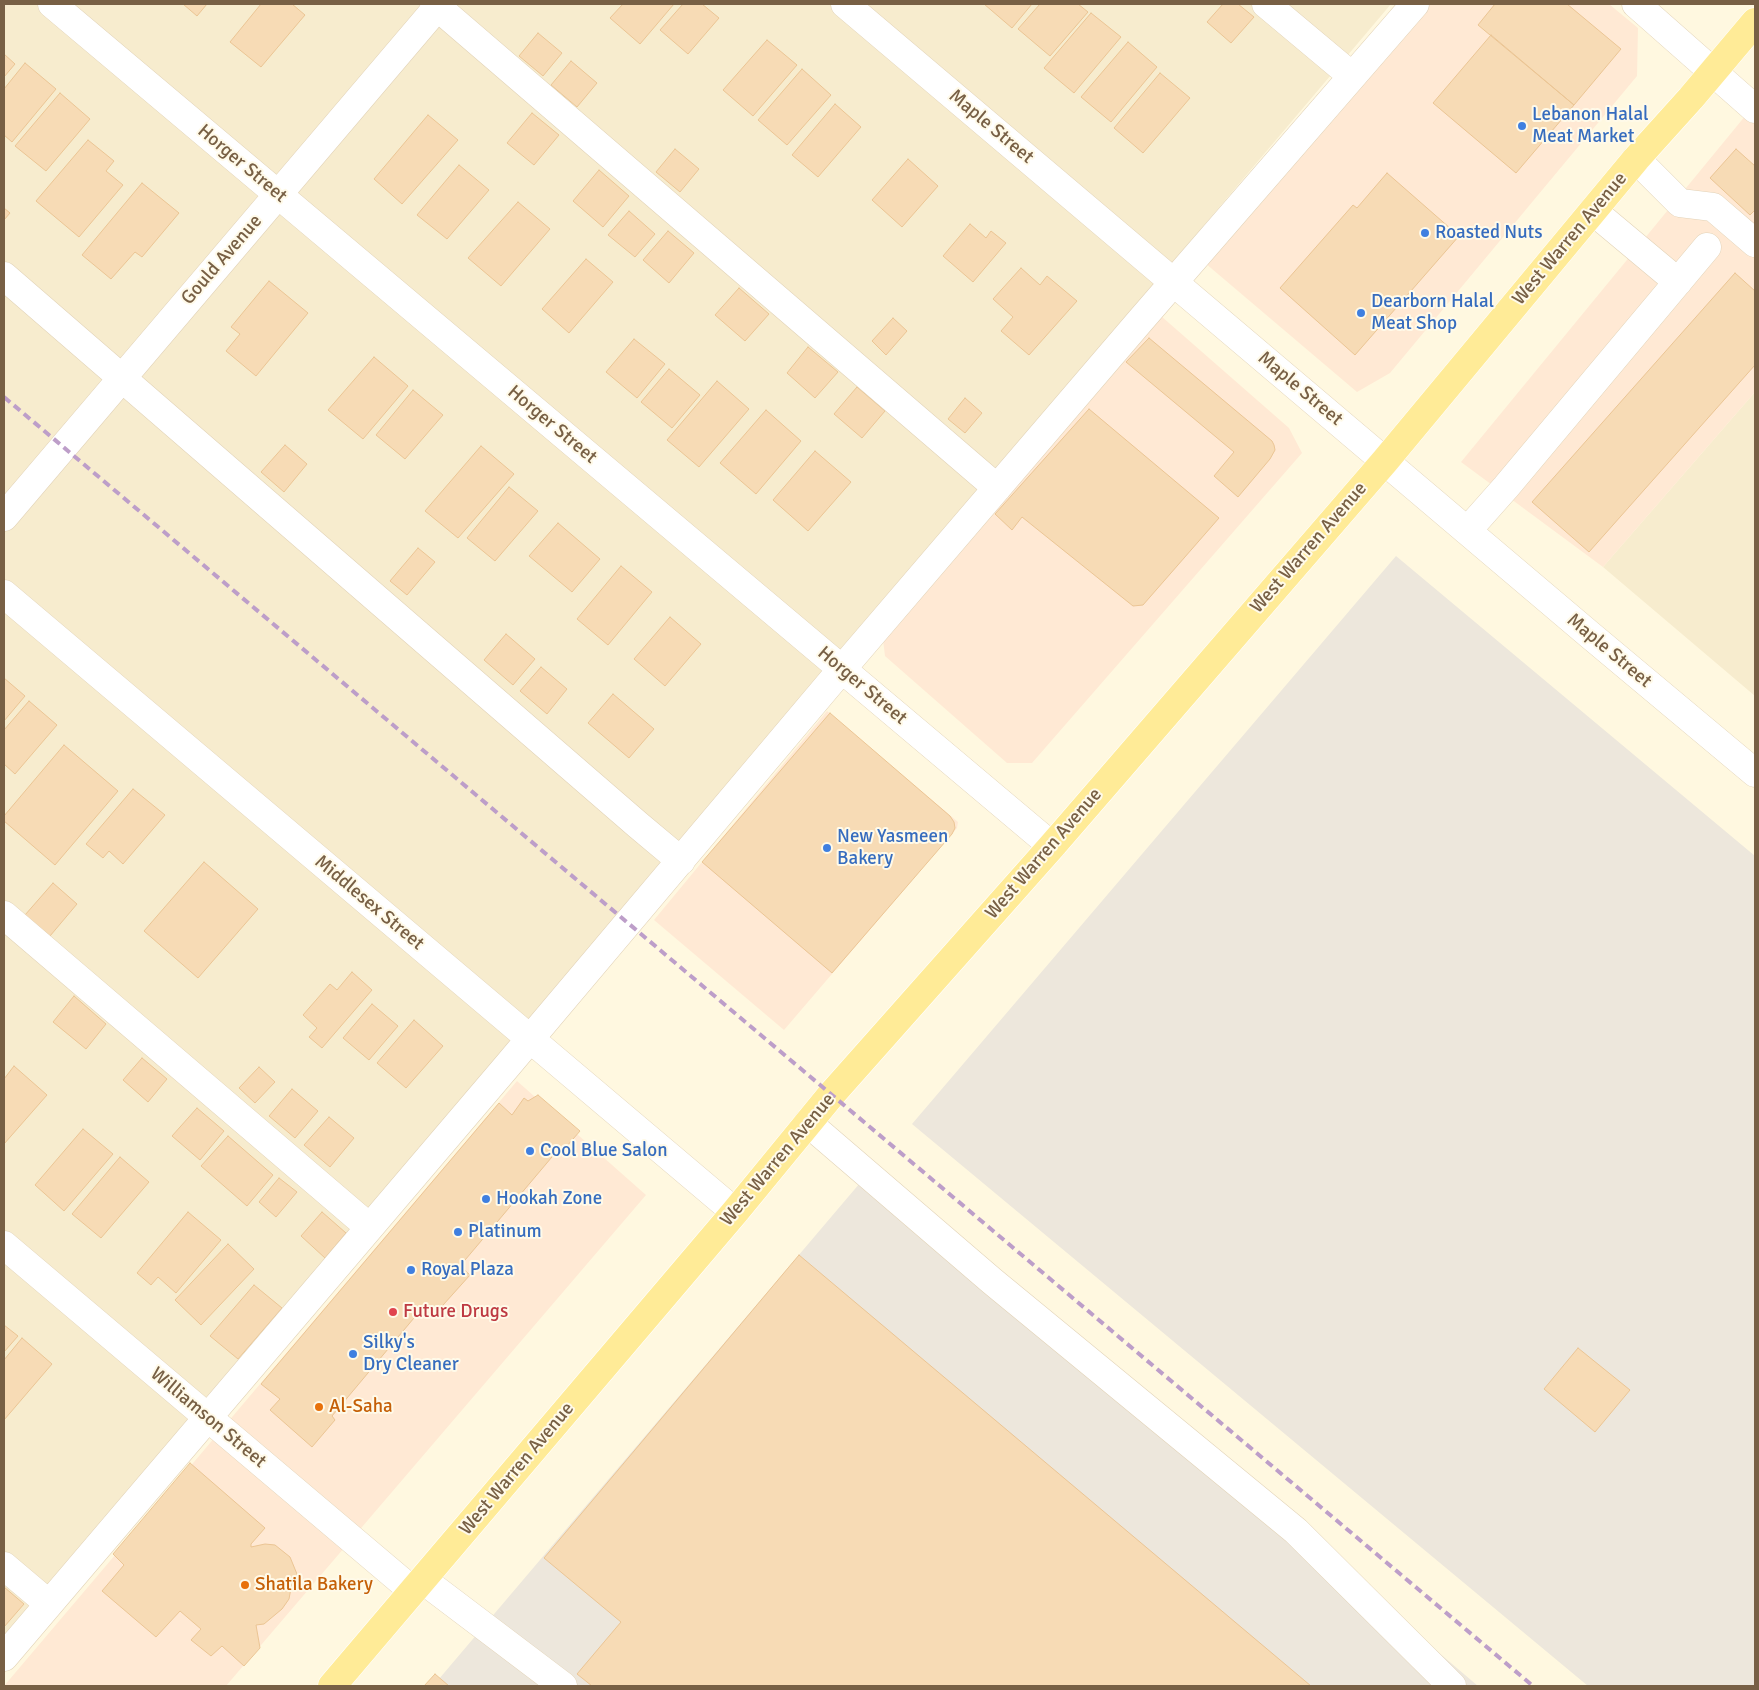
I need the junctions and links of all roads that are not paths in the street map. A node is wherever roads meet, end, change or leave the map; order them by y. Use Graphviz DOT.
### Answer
graph roads {
  1 [pos="52,4"];
  2 [pos="845,4"];
  3 [pos="1266,4"];
  4 [pos="1415,4"];
  5 [pos="1636,4"];
  6 [pos="437,5"];
  7 [pos="1755,22"];
  8 [pos="1714,72"];
  9 [pos="1352,76"];
  10 [pos="1755,109"];
  11 [pos="1636,159"];
  12 [pos="278,194"];
  13 [pos="1593,212"];
  14 [pos="1755,243"];
  15 [pos="1707,247"];
  16 [pos="4,276"];
  17 [pos="1174,282"];
  18 [pos="1678,282"];
  19 [pos="121,377"];
  20 [pos="1385,461"];
  21 [pos="997,488"];
  22 [pos="4,517"];
  23 [pos="1468,531"];
  24 [pos="4,594"];
  25 [pos="842,669"];
  26 [pos="1755,773"];
  27 [pos="1052,846"];
  28 [pos="681,861"];
  29 [pos="4,915"];
  30 [pos="530,1039"];
  31 [pos="808,1123"];
  32 [pos="735,1212"];
  33 [pos="369,1227"];
  34 [pos="4,1245"];
  35 [pos="207,1417"];
  36 [pos="4,1566"];
  37 [pos="418,1585"];
  38 [pos="49,1604"];
  39 [pos="4,1657"];
  40 [pos="332,1686"];
  41 [pos="563,1686"];
  42 [pos="1452,1686"];
  1 -- 12 [label="street, Horger Street"];
  2 -- 17 [label="street, Maple Street"];
  3 -- 9 [label="street"];
  4 -- 9 [label="street"];
  5 -- 8 [label="street"];
  6 -- 12 [label="street, Gould Avenue"];
  6 -- 21 [label="street"];
  7 -- 8 [label="main road, West Warren Avenue"];
  8 -- 10 [label="street"];
  8 -- 11 [label="main road, West Warren Avenue"];
  9 -- 17 [label="street"];
  11 -- 13 [label="main road, West Warren Avenue"];
  11 -- 14 [label="street"];
  12 -- 19 [label="street, Gould Avenue"];
  12 -- 25 [label="street, Horger Street"];
  13 -- 18 [label="street"];
  13 -- 20 [label="main road, West Warren Avenue"];
  15 -- 18 [label="street"];
  16 -- 19 [label="street"];
  17 -- 20 [label="street, Maple Street"];
  17 -- 21 [label="street"];
  18 -- 23 [label="street"];
  19 -- 22 [label="street, Gould Avenue"];
  19 -- 28 [label="street"];
  20 -- 23 [label="street, Maple Street"];
  20 -- 27 [label="main road, West Warren Avenue"];
  21 -- 25 [label="street"];
  23 -- 26 [label="street, Maple Street"];
  24 -- 30 [label="street, Middlesex Street"];
  25 -- 27 [label="street, Horger Street"];
  25 -- 28 [label="street"];
  27 -- 31 [label="main road, West Warren Avenue"];
  28 -- 30 [label="street"];
  29 -- 33 [label="street"];
  30 -- 32 [label="street, Middlesex Street"];
  30 -- 33 [label="street"];
  31 -- 32 [label="main road, West Warren Avenue"];
  31 -- 42 [label="street"];
  32 -- 37 [label="main road, West Warren Avenue"];
  33 -- 35 [label="street"];
  34 -- 35 [label="street, Williamson Street"];
  35 -- 37 [label="street, Williamson Street"];
  35 -- 38 [label="street"];
  36 -- 38 [label="street"];
  37 -- 40 [label="main road, West Warren Avenue"];
  37 -- 41 [label="street, Williamson Street"];
  38 -- 39 [label="street"];
}
